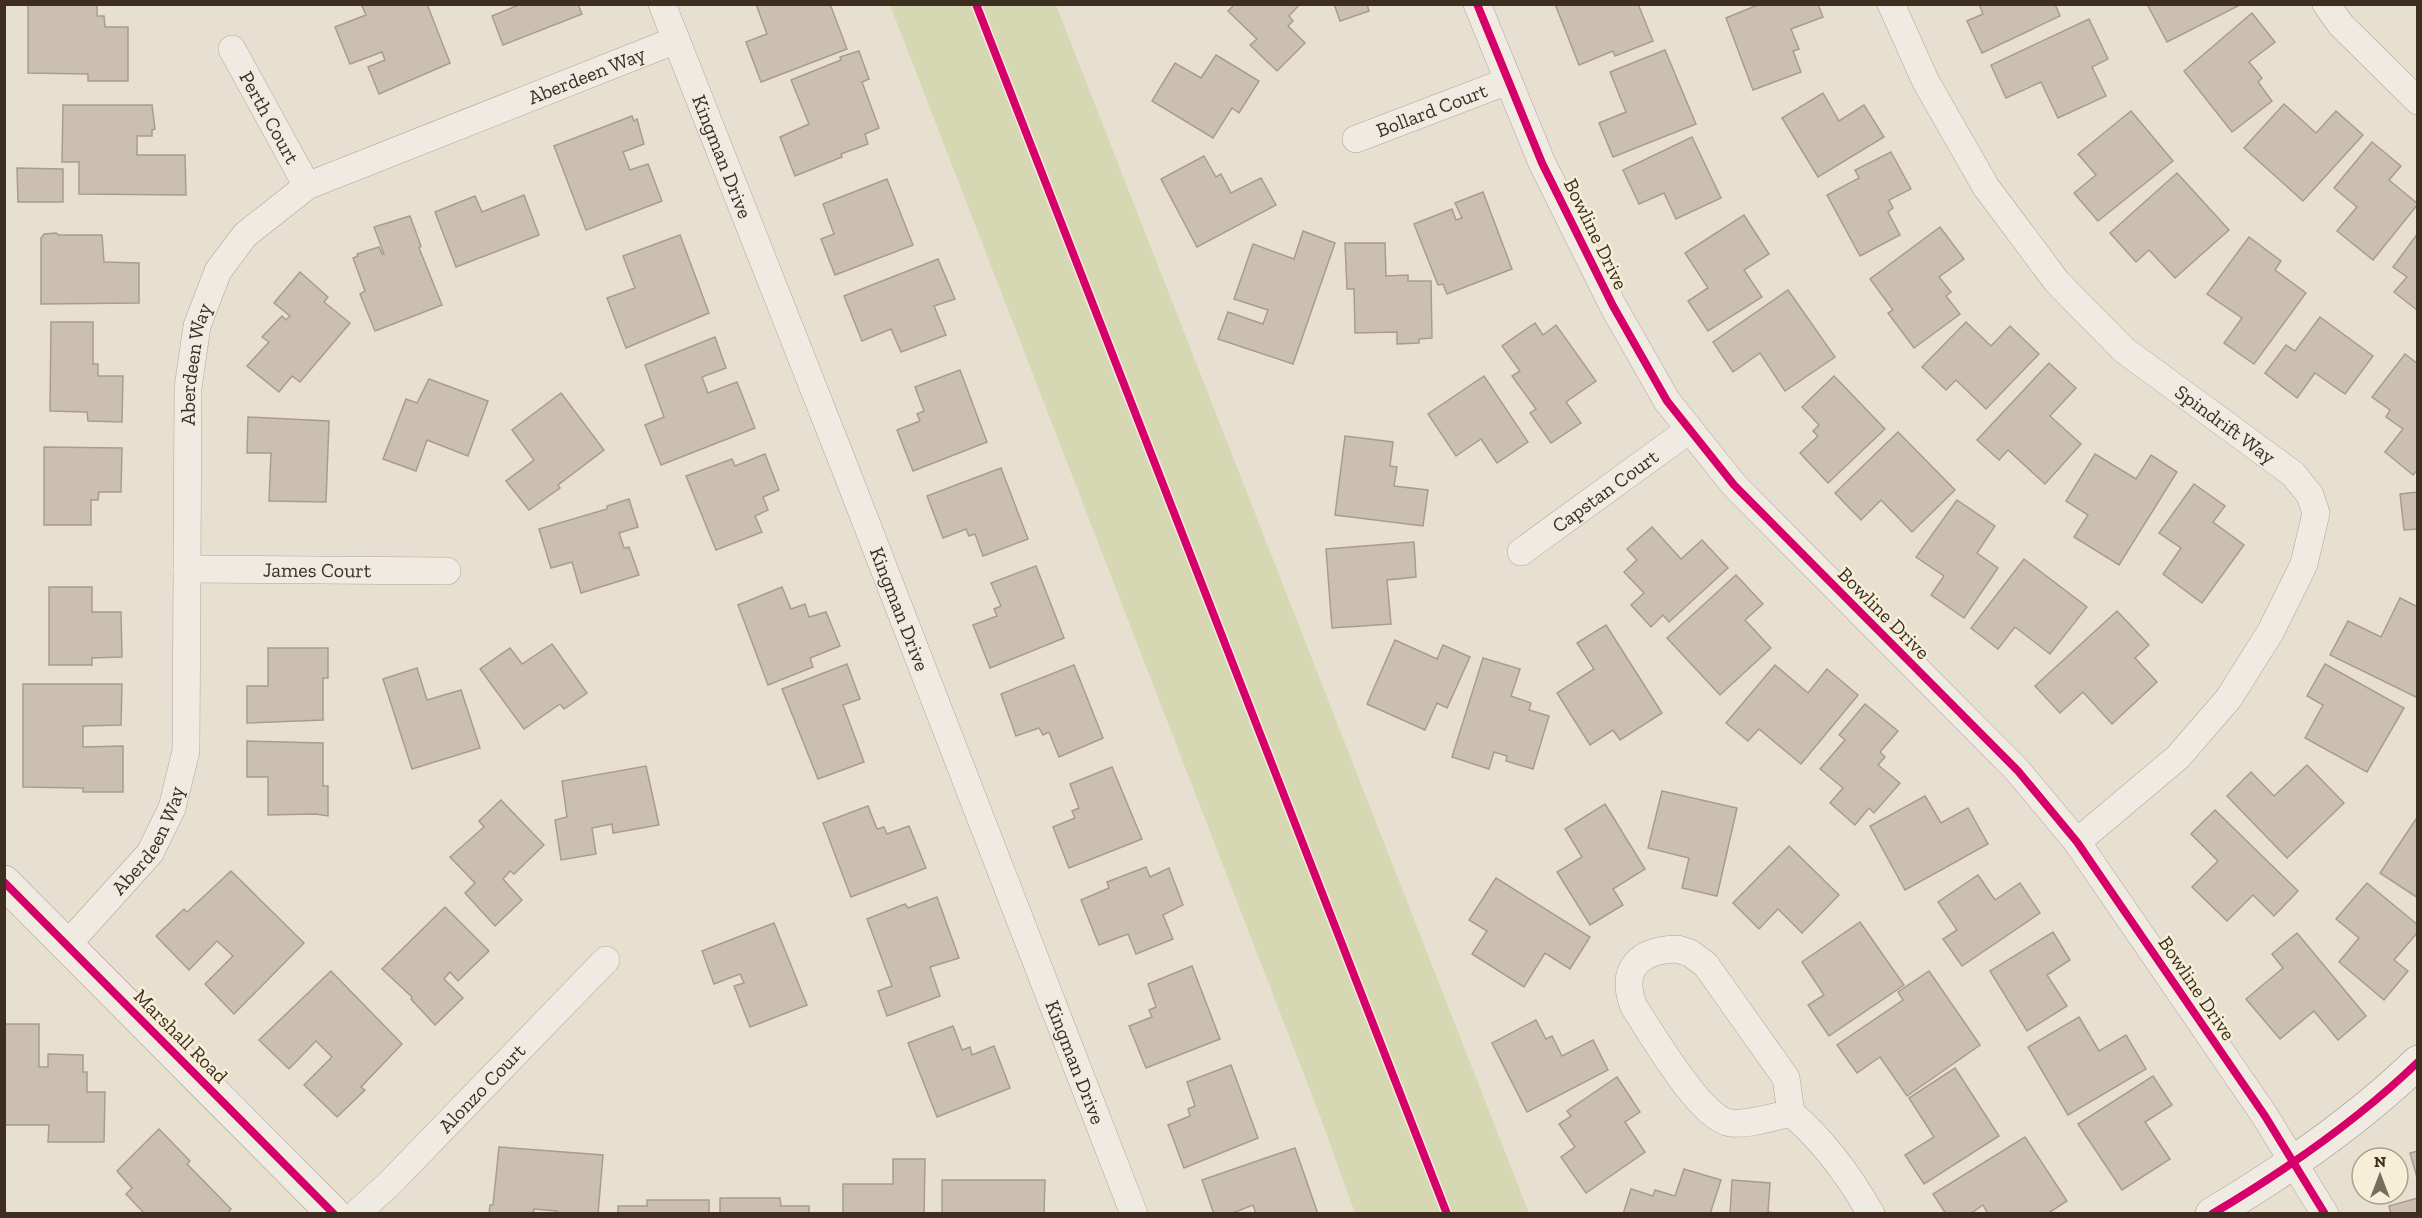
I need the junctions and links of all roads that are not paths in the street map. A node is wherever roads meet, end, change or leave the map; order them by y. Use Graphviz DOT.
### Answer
graph roads {
  1 [pos="662,4"];
  2 [pos="1477,4"];
  3 [pos="1892,4"];
  4 [pos="2326,4"];
  5 [pos="676,40"];
  6 [pos="232,49"];
  7 [pos="1508,81"];
  8 [pos="2418,100"];
  9 [pos="1356,140"];
  10 [pos="308,186"];
  11 [pos="1689,430"];
  12 [pos="1521,552"];
  13 [pos="187,569"];
  14 [pos="447,571"];
  15 [pos="2077,842"];
  16 [pos="4,882"];
  17 [pos="67,945"];
  18 [pos="606,960"];
  19 [pos="2418,1062"];
  20 [pos="1791,1113"];
  21 [pos="2294,1163"];
  22 [pos="334,1214"];
  23 [pos="356,1214"];
  24 [pos="1134,1214"];
  25 [pos="1871,1214"];
  26 [pos="2212,1214"];
  27 [pos="2325,1214"];
  1 -- 5 [label="street, Kingman Drive"];
  2 -- 7 [label="street, Bowline Drive"];
  3 -- 15 [label="street, Spindrift Way"];
  4 -- 8 [label="street"];
  5 -- 10 [label="street, Aberdeen Way"];
  5 -- 24 [label="street, Kingman Drive"];
  6 -- 10 [label="street, Perth Court"];
  7 -- 9 [label="street, Bollard Court"];
  7 -- 11 [label="street, Bowline Drive"];
  10 -- 13 [label="street, Aberdeen Way"];
  11 -- 12 [label="street, Capstan Court"];
  11 -- 15 [label="street, Bowline Drive"];
  13 -- 14 [label="street, James Court"];
  13 -- 17 [label="street, Aberdeen Way"];
  15 -- 21 [label="street, Bowline Drive"];
  16 -- 17 [label="street, Marshall Road"];
  17 -- 22 [label="street, Marshall Road"];
  18 -- 23 [label="street, Alonzo Court"];
  19 -- 21 [label="street"];
  20 -- 20 [label="street"];
  20 -- 25 [label="street"];
  21 -- 26 [label="street"];
  21 -- 27 [label="street, Bowline Drive"];
}
